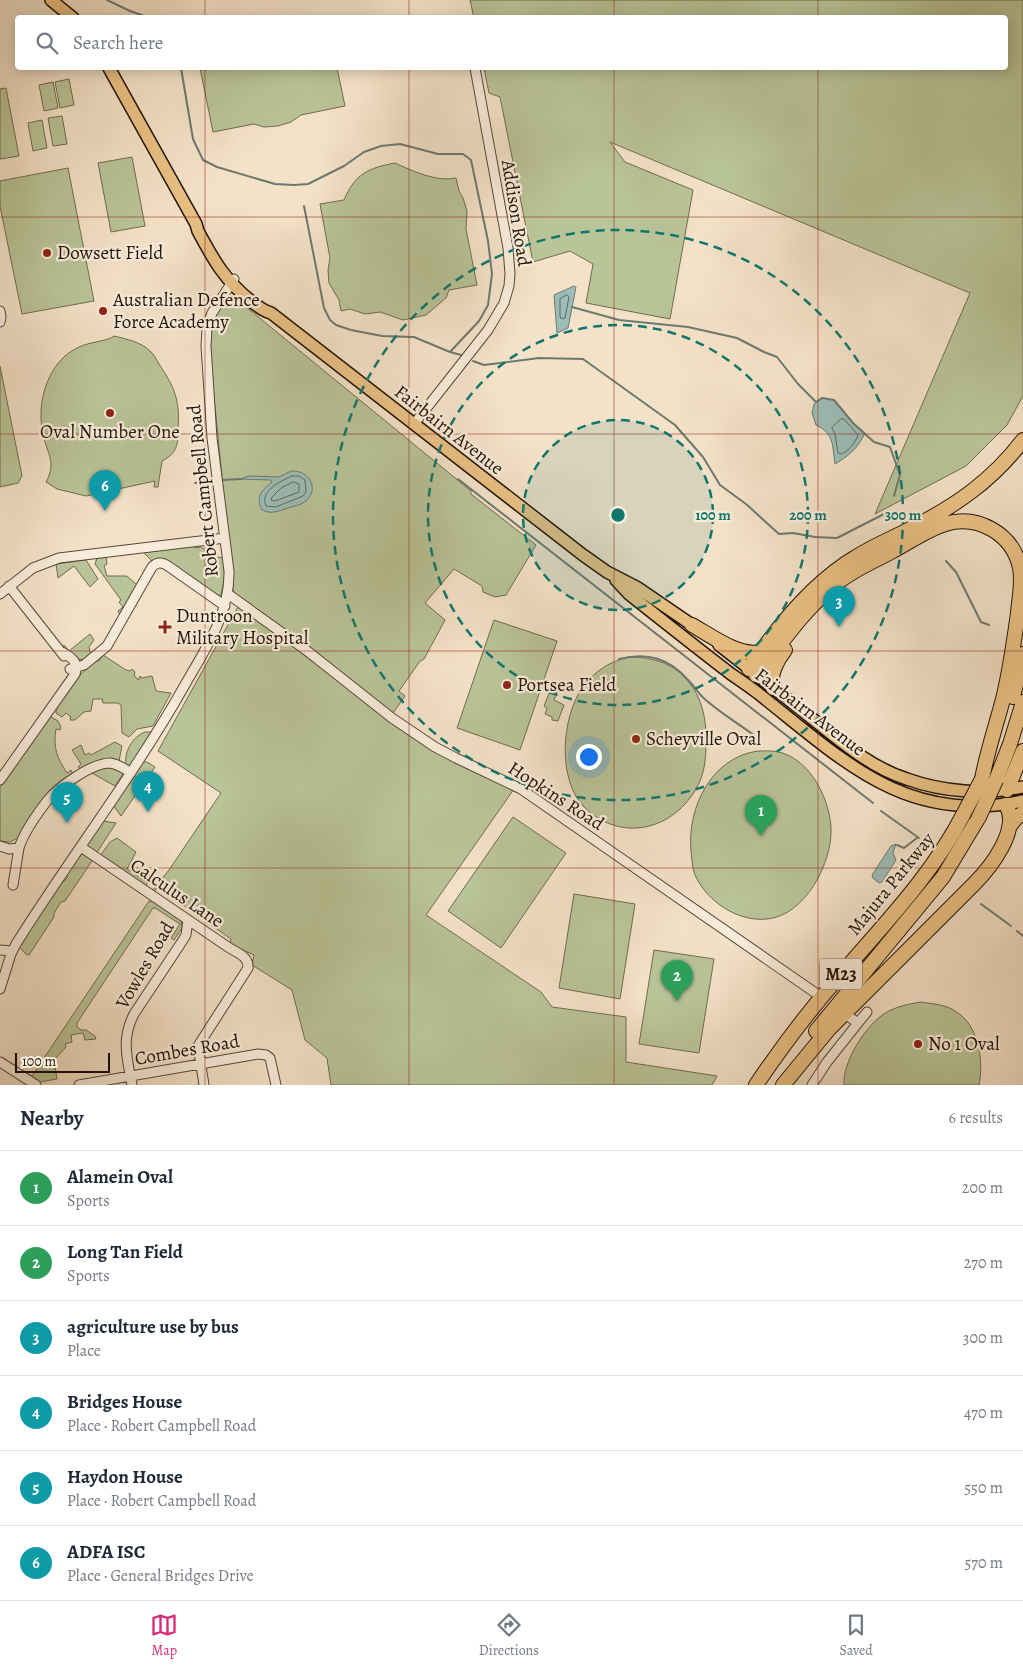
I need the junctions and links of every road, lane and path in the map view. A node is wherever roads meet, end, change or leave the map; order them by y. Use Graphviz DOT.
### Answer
graph roads {
  1 [pos="51,0"];
  2 [pos="69,15"];
  3 [pos="111,70"];
  4 [pos="475,70"];
  5 [pos="196,224"];
  6 [pos="221,271"];
  7 [pos="232,281"];
  8 [pos="244,295"];
  9 [pos="220,300"];
  10 [pos="0,311"];
  11 [pos="271,313"];
  12 [pos="0,322"];
  13 [pos="414,424"];
  14 [pos="1023,440"];
  15 [pos="225,538"];
  16 [pos="607,572"];
  17 [pos="9,586"];
  18 [pos="829,589"];
  19 [pos="0,594"];
  20 [pos="228,594"];
  21 [pos="225,606"];
  22 [pos="692,625"];
  23 [pos="760,652"];
  24 [pos="1023,654"];
  25 [pos="73,668"];
  26 [pos="748,677"];
  27 [pos="773,688"];
  28 [pos="1023,702"];
  29 [pos="1023,751"];
  30 [pos="130,773"];
  31 [pos="0,780"];
  32 [pos="985,784"];
  33 [pos="1023,787"];
  34 [pos="1002,800"];
  35 [pos="1023,801"];
  36 [pos="1023,813"];
  37 [pos="1009,827"];
  38 [pos="0,846"];
  39 [pos="81,847"];
  40 [pos="19,848"];
  41 [pos="13,885"];
  42 [pos="188,920"];
  43 [pos="0,950"];
  44 [pos="7,955"];
  45 [pos="0,989"];
  46 [pos="817,994"];
  47 [pos="866,1012"];
  48 [pos="848,1016"];
  49 [pos="858,1023"];
  50 [pos="0,1062"];
  51 [pos="200,1064"];
  52 [pos="131,1080"];
  53 [pos="36,1085"];
  54 [pos="79,1085"];
  55 [pos="204,1085"];
  56 [pos="276,1085"];
  57 [pos="756,1085"];
  58 [pos="777,1085"];
  59 [pos="783,1085"];
  60 [pos="812,1085"];
  1 -- 2 [label="main road"];
  3 -- 5 [label="main road, Fairbairn Avenue"];
  4 -- 13 [label="street, Addison Road"];
  5 -- 6 [label="main road, Fairbairn Avenue"];
  5 -- 7 [label="main road, Fairbairn Avenue"];
  6 -- 7 [label="main road, Fairbairn Avenue"];
  6 -- 9 [label="street, Robert Campbell Road"];
  7 -- 8 [label="main road, Fairbairn Avenue"];
  7 -- 9 [label="street, Robert Campbell Road"];
  7 -- 11 [label="main road, Fairbairn Avenue"];
  8 -- 9 [label="street"];
  8 -- 11 [label="main road, Fairbairn Avenue"];
  9 -- 15 [label="street, Robert Campbell Road"];
  10 -- 12 [label="street"];
  11 -- 13 [label="main road, Fairbairn Avenue"];
  13 -- 16 [label="main road, Fairbairn Avenue"];
  14 -- 23 [label="highway"];
  15 -- 17 [label="street"];
  15 -- 20 [label="street, Robert Campbell Road"];
  16 -- 22 [label="main road, Fairbairn Avenue"];
  16 -- 26 [label="main road, Fairbairn Avenue"];
  17 -- 19 [label="street"];
  17 -- 25 [label="street"];
  18 -- 26 [label="highway"];
  18 -- 27 [label="highway"];
  18 -- 32 [label="highway"];
  20 -- 21 [label="street, Robert Campbell Road"];
  20 -- 46 [label="street, Hopkins Road"];
  21 -- 25 [label="street"];
  21 -- 30 [label="street, Robert Campbell Road"];
  22 -- 23 [label="highway"];
  22 -- 26 [label="main road, Fairbairn Avenue"];
  23 -- 26 [label="highway"];
  24 -- 32 [label="highway, Majura Parkway / M23"];
  25 -- 31 [label="street"];
  26 -- 27 [label="main road, Fairbairn Avenue"];
  26 -- 34 [label="main road, Fairbairn Avenue"];
  27 -- 32 [label="main road, Fairbairn Avenue"];
  28 -- 32 [label="highway, Majura Parkway / M23"];
  29 -- 34 [label="highway"];
  30 -- 39 [label="street, Robert Campbell Road"];
  30 -- 40 [label="street"];
  32 -- 34 [label="main road, Fairbairn Avenue"];
  32 -- 57 [label="highway, Majura Parkway / M23, bridge"];
  32 -- 58 [label="highway, Majura Parkway / M23, bridge"];
  33 -- 34 [label="main road, Fairbairn Avenue"];
  34 -- 35 [label="main road, Fairbairn Avenue"];
  34 -- 37 [label="highway"];
  36 -- 37 [label="highway"];
  37 -- 59 [label="highway"];
  38 -- 40 [label="street"];
  39 -- 42 [label="street, Calculus Lane"];
  39 -- 44 [label="street, Robert Campbell Road"];
  40 -- 41 [label="street"];
  42 -- 51 [label="street, Calculus Lane"];
  42 -- 52 [label="street, Vowles Road"];
  43 -- 44 [label="street"];
  44 -- 45 [label="street, Robert Campbell Road"];
  47 -- 49 [label="street"];
  48 -- 49 [label="street"];
  49 -- 60 [label="street"];
  50 -- 53 [label="street"];
  51 -- 52 [label="street, Combes Road"];
  51 -- 55 [label="street"];
  51 -- 56 [label="street, Combes Road"];
  52 -- 54 [label="street, Combes Road"];
}
